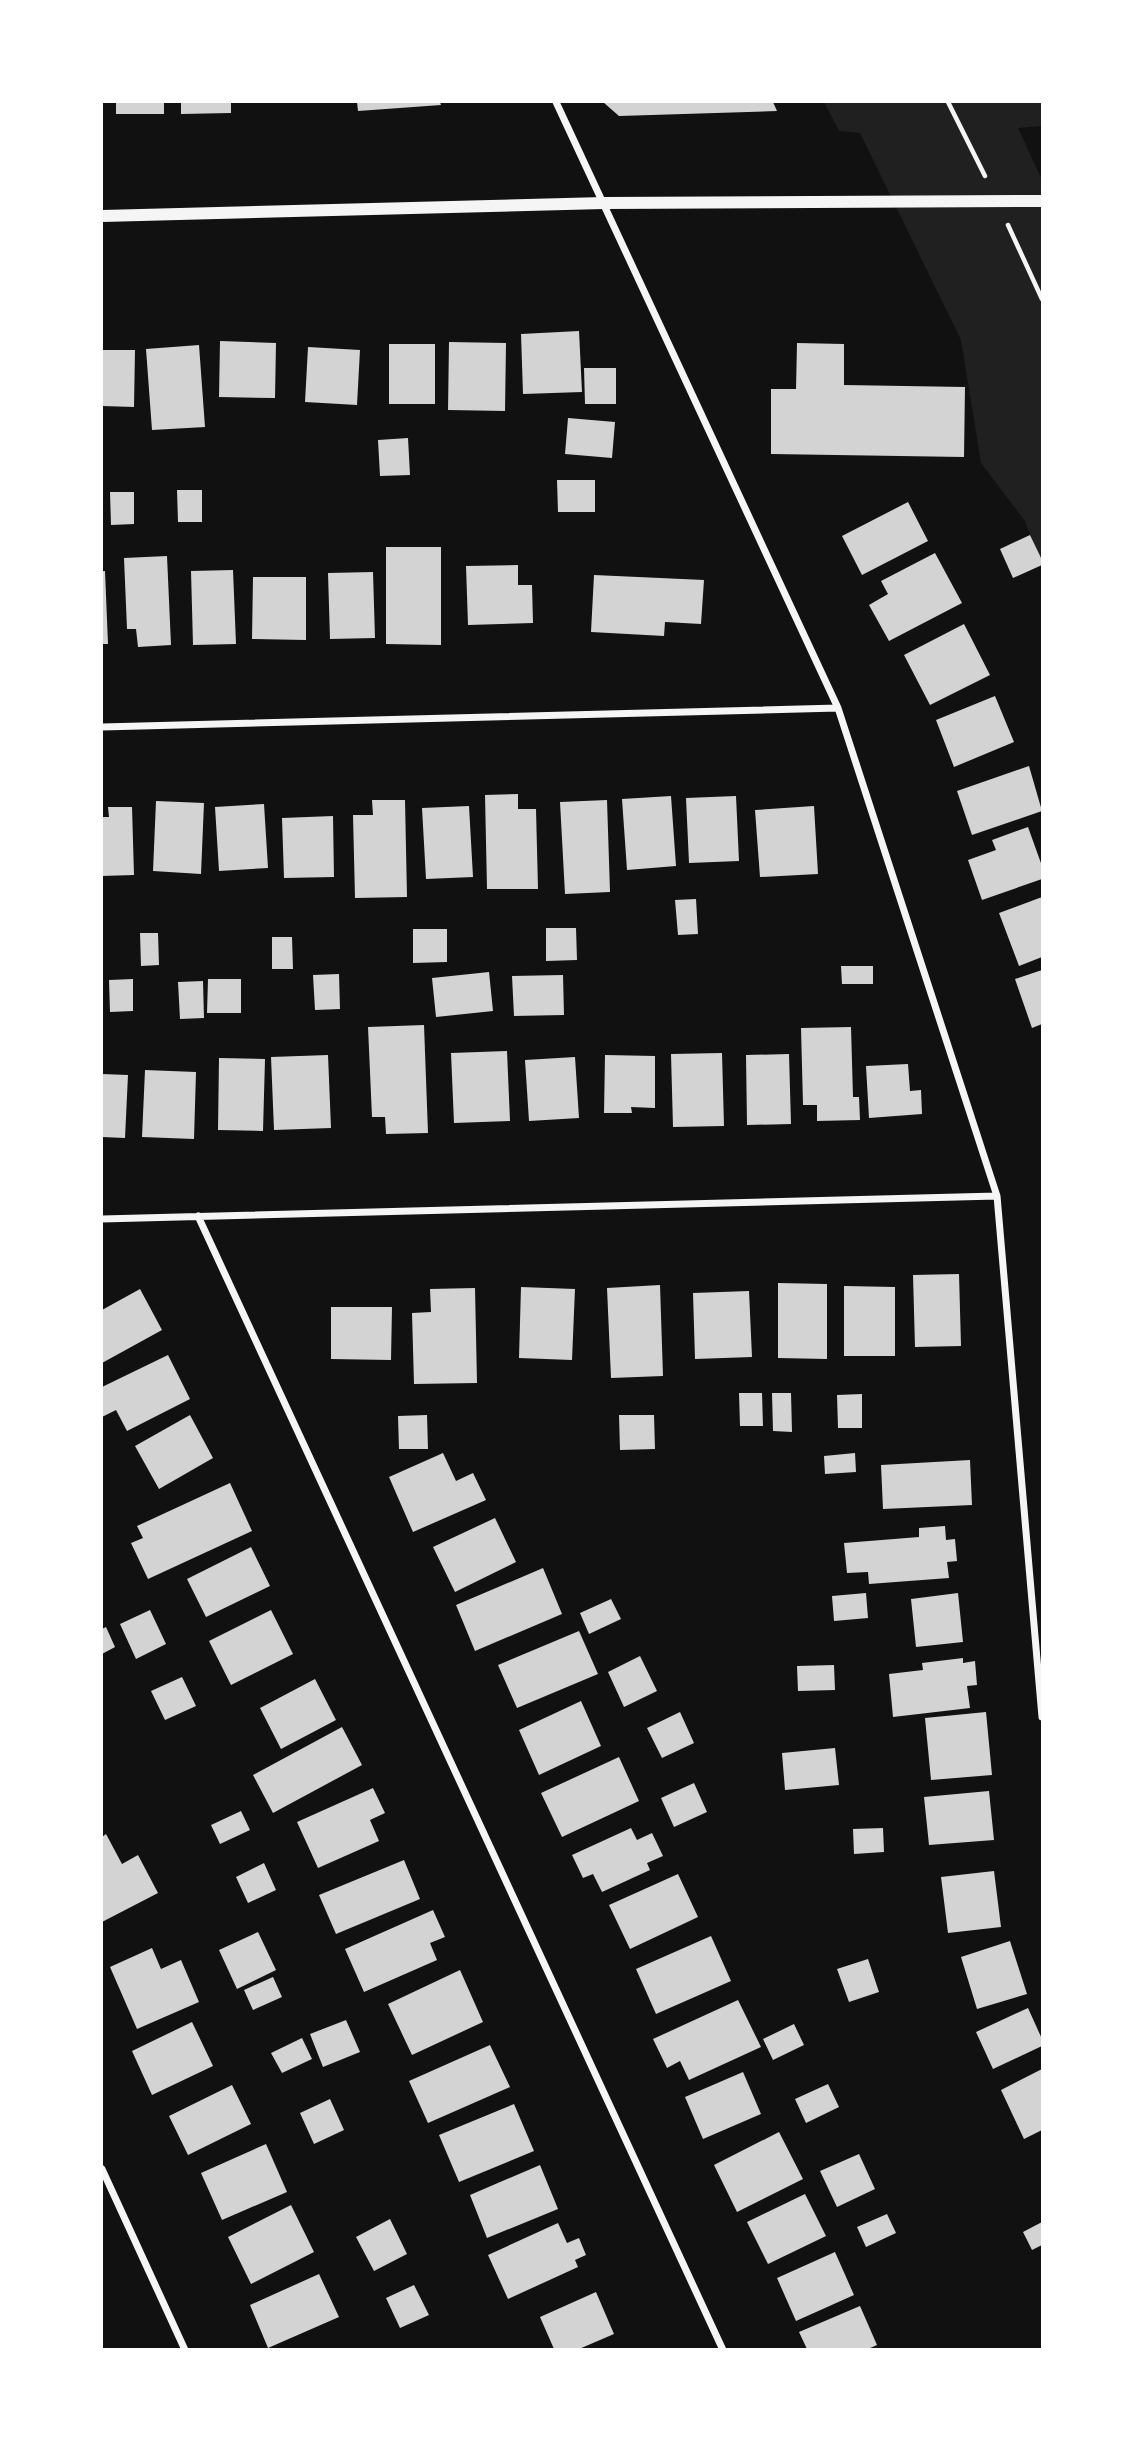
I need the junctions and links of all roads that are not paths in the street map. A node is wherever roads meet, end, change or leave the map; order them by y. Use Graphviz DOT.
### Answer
graph roads {
  1 [pos="556,102"];
  2 [pos="1042,201"];
  3 [pos="604,203"];
  4 [pos="102,216"];
  5 [pos="838,708"];
  6 [pos="102,727"];
  7 [pos="997,1196"];
  8 [pos="198,1216"];
  9 [pos="102,1219"];
  10 [pos="1042,1717"];
  11 [pos="102,2169"];
  12 [pos="186,2350"];
  13 [pos="723,2350"];
  1 -- 3 [label="street"];
  2 -- 3 [label="street"];
  3 -- 4 [label="street"];
  3 -- 5 [label="street"];
  5 -- 6 [label="street"];
  5 -- 7 [label="street"];
  7 -- 8 [label="street"];
  7 -- 10 [label="street"];
  8 -- 9 [label="street"];
  8 -- 13 [label="street"];
  11 -- 12 [label="street"];
}
